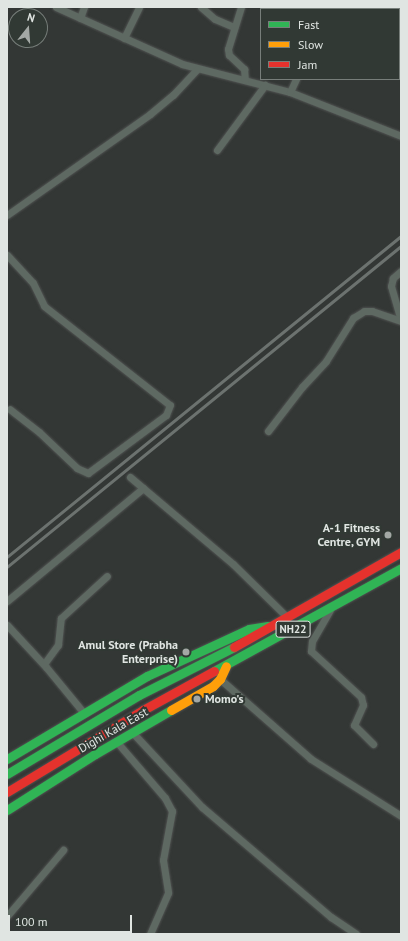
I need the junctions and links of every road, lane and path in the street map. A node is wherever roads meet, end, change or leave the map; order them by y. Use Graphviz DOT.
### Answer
graph roads {
  1 [pos="56,7"];
  2 [pos="84,7"];
  3 [pos="139,7"];
  4 [pos="201,7"];
  5 [pos="241,7"];
  6 [pos="80,18"];
  7 [pos="234,27"];
  8 [pos="124,38"];
  9 [pos="197,68"];
  10 [pos="245,80"];
  11 [pos="296,80"];
  12 [pos="265,85"];
  13 [pos="290,92"];
  14 [pos="401,136"];
  15 [pos="218,150"];
  16 [pos="7,215"];
  17 [pos="7,255"];
  18 [pos="401,271"];
  19 [pos="401,321"];
  20 [pos="10,409"];
  21 [pos="268,431"];
  22 [pos="130,477"];
  23 [pos="143,488"];
  24 [pos="401,552"];
  25 [pos="401,568"];
  26 [pos="107,576"];
  27 [pos="7,601"];
  28 [pos="331,608"];
  29 [pos="288,616"];
  30 [pos="7,625"];
  31 [pos="271,626"];
  32 [pos="44,664"];
  33 [pos="226,666"];
  34 [pos="220,679"];
  35 [pos="84,712"];
  36 [pos="132,732"];
  37 [pos="116,741"];
  38 [pos="373,744"];
  39 [pos="7,759"];
  40 [pos="7,774"];
  41 [pos="7,792"];
  42 [pos="7,810"];
  43 [pos="401,816"];
  44 [pos="63,850"];
  45 [pos="7,916"];
  46 [pos="150,934"];
  47 [pos="356,934"];
  1 -- 6 [label="street"];
  2 -- 6 [label="street"];
  3 -- 8 [label="street"];
  4 -- 7 [label="street"];
  5 -- 7 [label="street"];
  6 -- 8 [label="street"];
  7 -- 10 [label="street"];
  8 -- 9 [label="street"];
  9 -- 10 [label="street"];
  9 -- 16 [label="street"];
  10 -- 12 [label="street"];
  11 -- 13 [label="street"];
  12 -- 13 [label="street"];
  12 -- 15 [label="street"];
  13 -- 14 [label="street"];
  17 -- 20 [label="street"];
  18 -- 19 [label="street"];
  19 -- 21 [label="street"];
  22 -- 23 [label="street"];
  23 -- 27 [label="street"];
  23 -- 29 [label="street"];
  24 -- 29 [label="main road, NH22"];
  25 -- 28 [label="main road, NH22"];
  26 -- 32 [label="street"];
  28 -- 33 [label="main road, NH22"];
  28 -- 38 [label="street"];
  29 -- 31 [label="main road, NH22"];
  30 -- 32 [label="street"];
  31 -- 35 [label="main road"];
  31 -- 40 [label="main road, NH22"];
  32 -- 35 [label="street"];
  33 -- 34 [label="main road, Dighi Kala East"];
  33 -- 41 [label="main road, NH22"];
  34 -- 36 [label="main road, Dighi Kala East"];
  34 -- 43 [label="street"];
  35 -- 39 [label="main road"];
  36 -- 37 [label="main road, Dighi Kala East"];
  36 -- 47 [label="street"];
  37 -- 42 [label="main road, Dighi Kala East"];
  37 -- 46 [label="street"];
  44 -- 45 [label="street"];
}
